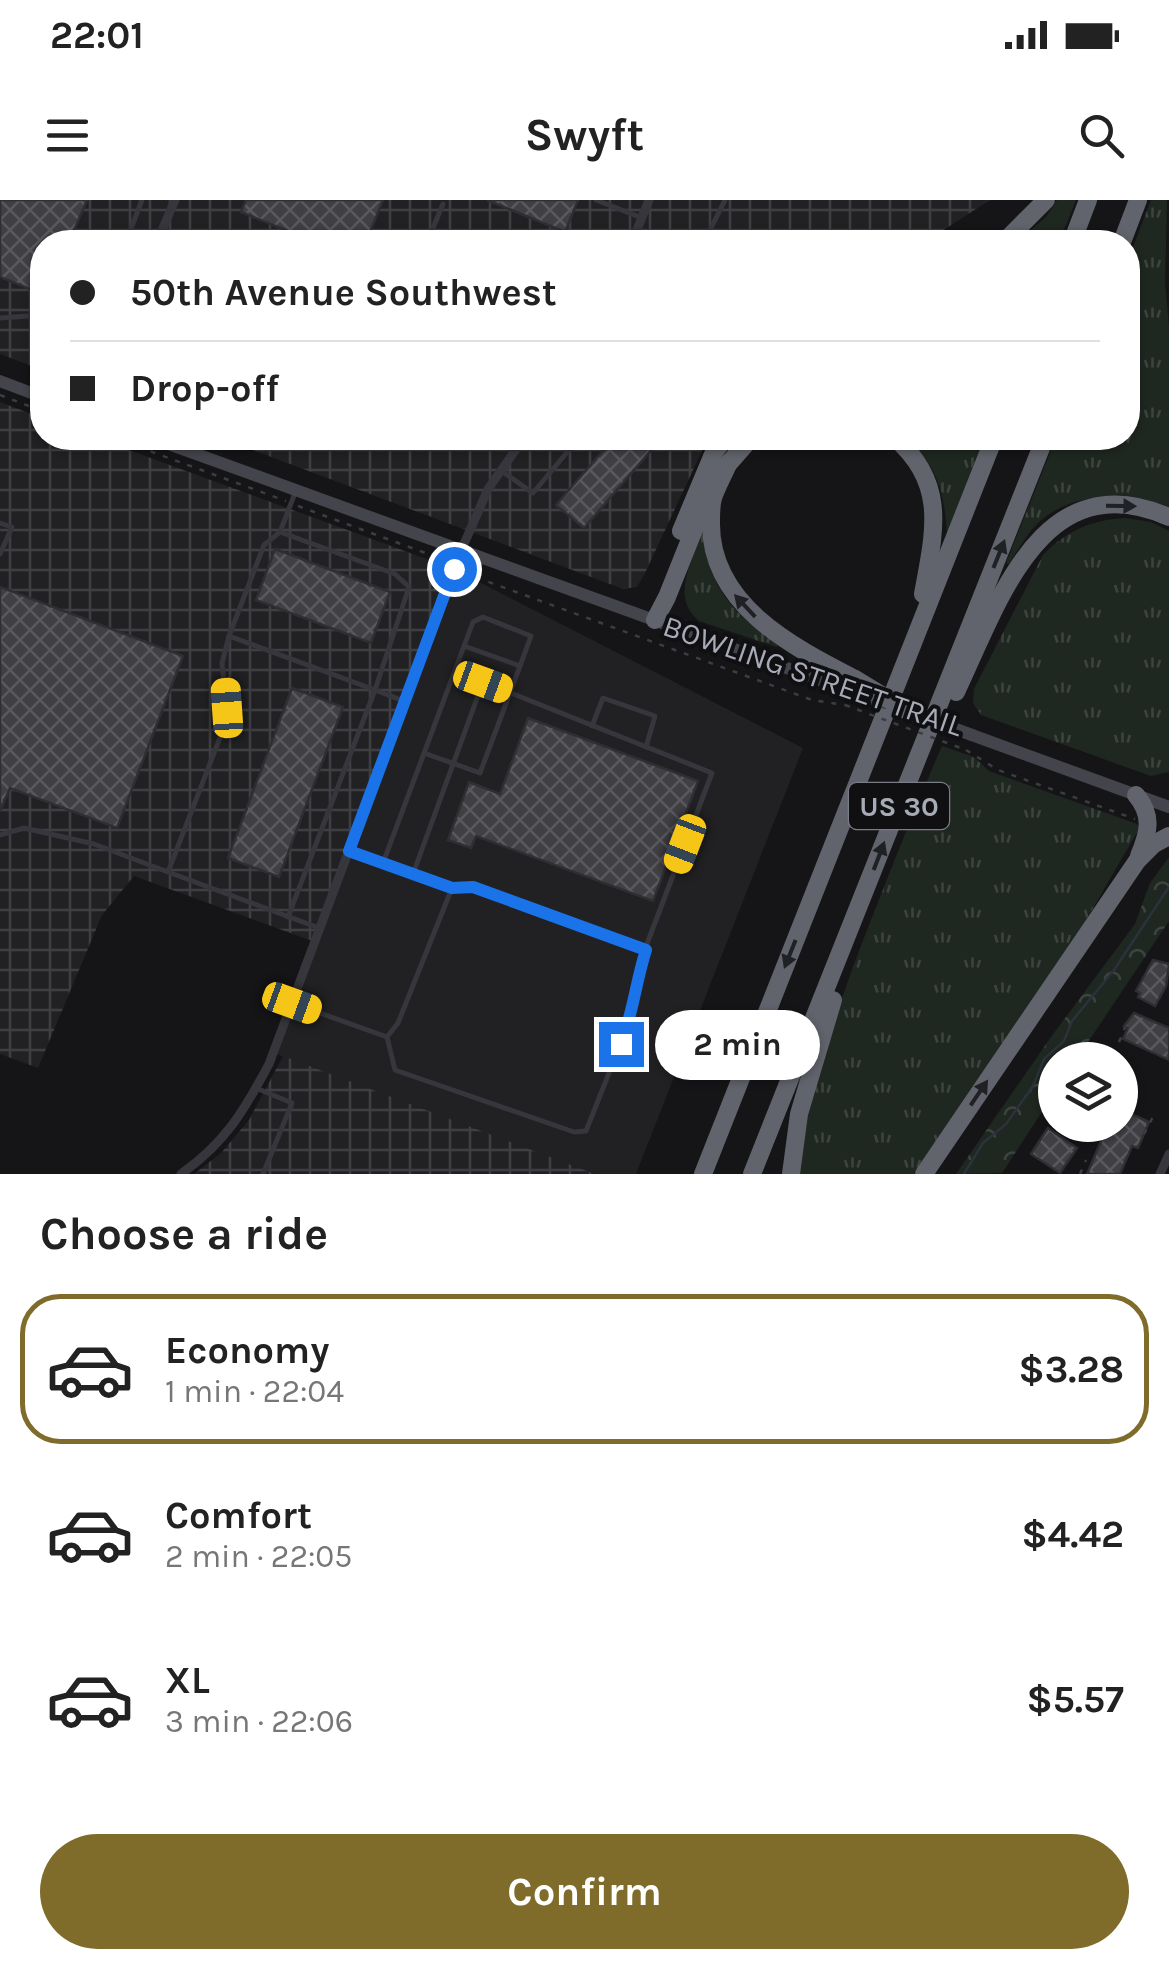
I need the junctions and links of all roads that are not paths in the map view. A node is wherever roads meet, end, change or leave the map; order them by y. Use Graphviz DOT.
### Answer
graph roads {
  1 [pos="142,200"];
  2 [pos="174,200"];
  3 [pos="596,200"];
  4 [pos="650,200"];
  5 [pos="725,200"];
  6 [pos="1046,200"];
  7 [pos="1088,200"];
  8 [pos="1138,200"];
  9 [pos="443,204"];
  10 [pos="642,218"];
  11 [pos="130,230"];
  12 [pos="162,230"];
  13 [pos="432,230"];
  14 [pos="637,230"];
  15 [pos="710,230"];
  16 [pos="1016,230"];
  17 [pos="1077,230"];
  18 [pos="1127,230"];
  19 [pos="30,317"];
  20 [pos="0,318"];
  21 [pos="0,382"];
  22 [pos="30,393"];
  23 [pos="181,450"];
  24 [pos="515,450"];
  25 [pos="570,450"];
  26 [pos="716,450"];
  27 [pos="740,450"];
  28 [pos="905,450"];
  29 [pos="989,450"];
  30 [pos="1040,450"];
  31 [pos="728,462"];
  32 [pos="500,470"];
  33 [pos="293,497"];
  34 [pos="1169,517"];
  35 [pos="0,523"];
  36 [pos="280,532"];
  37 [pos="461,550"];
  38 [pos="0,554"];
  39 [pos="654,620"];
  40 [pos="229,636"];
  41 [pos="916,636"];
  42 [pos="464,646"];
  43 [pos="520,666"];
  44 [pos="454,672"];
  45 [pos="483,682"];
  46 [pos="852,685"];
  47 [pos="375,690"];
  48 [pos="510,692"];
  49 [pos="404,701"];
  50 [pos="911,713"];
  51 [pos="592,726"];
  52 [pos="646,747"];
  53 [pos="424,754"];
  54 [pos="454,764"];
  55 [pos="1136,795"];
  56 [pos="1169,807"];
  57 [pos="892,823"];
  58 [pos="0,835"];
  59 [pos="1169,836"];
  60 [pos="349,851"];
  61 [pos="1138,861"];
  62 [pos="383,863"];
  63 [pos="168,872"];
  64 [pos="413,874"];
  65 [pos="452,888"];
  66 [pos="865,891"];
  67 [pos="288,917"];
  68 [pos="320,928"];
  69 [pos="646,950"];
  70 [pos="292,1003"];
  71 [pos="387,1037"];
  72 [pos="256,1088"];
  73 [pos="1169,1154"];
  74 [pos="1163,1173"];
  75 [pos="180,1174"];
  76 [pos="263,1174"];
  77 [pos="701,1174"];
  78 [pos="752,1174"];
  79 [pos="791,1174"];
  80 [pos="924,1174"];
  1 -- 11 [label="lane"];
  2 -- 12 [label="street"];
  3 -- 10 [label="lane"];
  4 -- 10 [label="street"];
  5 -- 15 [label="lane"];
  6 -- 16 [label="highway"];
  7 -- 17 [label="highway"];
  8 -- 18 [label="highway"];
  9 -- 13 [label="lane"];
  10 -- 14 [label="street"];
  19 -- 20 [label="lane"];
  21 -- 22 [label="main road"];
  23 -- 33 [label="main road"];
  24 -- 32 [label="street"];
  25 -- 32 [label="lane"];
  26 -- 39 [label="highway"];
  27 -- 31 [label="highway"];
  28 -- 41 [label="highway"];
  29 -- 41 [label="highway, US 30"];
  57 -- 30 [label="highway, US 30, one-way"];
  31 -- 39 [label="highway"];
  46 -- 31 [label="highway, one-way"];
  32 -- 37 [label="street"];
  33 -- 36 [label="lane"];
  33 -- 37 [label="main road"];
  57 -- 34 [label="highway, one-way"];
  35 -- 38 [label="lane"];
  36 -- 40 [label="lane"];
  36 -- 47 [label="lane"];
  37 -- 39 [label="main road"];
  37 -- 49 [label="street"];
  39 -- 46 [label="main road"];
  40 -- 47 [label="lane"];
  40 -- 63 [label="lane"];
  41 -- 77 [label="highway, US 30, one-way"];
  42 -- 43 [label="lane"];
  42 -- 43 [label="lane"];
  42 -- 44 [label="lane"];
  43 -- 48 [label="lane"];
  44 -- 45 [label="lane"];
  44 -- 53 [label="lane"];
  45 -- 48 [label="lane"];
  45 -- 54 [label="lane"];
  46 -- 50 [label="highway, bridge"];
  47 -- 49 [label="lane"];
  47 -- 67 [label="lane"];
  48 -- 51 [label="lane"];
  48 -- 54 [label="lane"];
  49 -- 60 [label="street"];
  50 -- 55 [label="main road, bridge"];
  51 -- 52 [label="lane"];
  51 -- 52 [label="lane"];
  52 -- 69 [label="lane"];
  53 -- 54 [label="lane"];
  53 -- 62 [label="lane"];
  54 -- 64 [label="lane"];
  55 -- 56 [label="main road"];
  55 -- 61 [label="highway"];
  66 -- 57 [label="highway, US 30, one-way"];
  58 -- 63 [label="lane"];
  59 -- 61 [label="highway"];
  60 -- 62 [label="lane"];
  60 -- 68 [label="street"];
  80 -- 61 [label="highway, one-way"];
  62 -- 64 [label="lane"];
  63 -- 67 [label="lane"];
  64 -- 65 [label="lane"];
  65 -- 69 [label="lane"];
  65 -- 71 [label="lane"];
  66 -- 78 [label="highway, US 30"];
  66 -- 79 [label="highway"];
  67 -- 68 [label="lane"];
  68 -- 70 [label="street"];
  69 -- 71 [label="lane"];
  70 -- 71 [label="lane"];
  70 -- 72 [label="street"];
  72 -- 75 [label="street"];
  72 -- 76 [label="lane"];
  73 -- 74 [label="street"];
}
